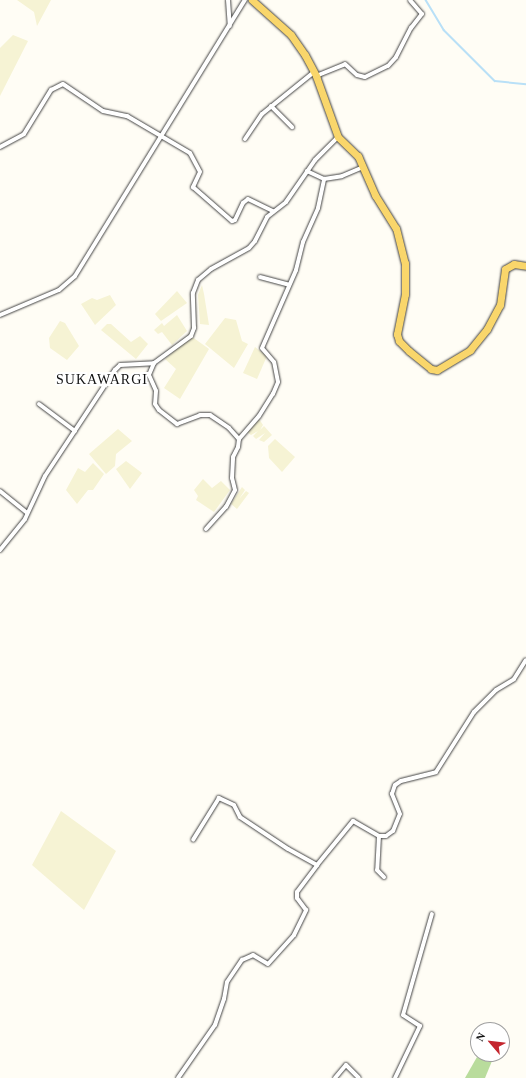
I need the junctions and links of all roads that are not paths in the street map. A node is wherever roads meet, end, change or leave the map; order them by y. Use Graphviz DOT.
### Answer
graph roads {
  1 [pos="228,0"];
  2 [pos="244,0"];
  3 [pos="252,0"];
  4 [pos="410,0"];
  5 [pos="230,26"];
  6 [pos="315,74"];
  7 [pos="271,106"];
  8 [pos="292,127"];
  9 [pos="162,136"];
  10 [pos="338,137"];
  11 [pos="245,139"];
  12 [pos="0,147"];
  13 [pos="363,167"];
  14 [pos="307,171"];
  15 [pos="324,179"];
  16 [pos="273,211"];
  17 [pos="526,266"];
  18 [pos="260,277"];
  19 [pos="289,285"];
  20 [pos="0,316"];
  21 [pos="154,363"];
  22 [pos="40,404"];
  23 [pos="75,431"];
  24 [pos="238,439"];
  25 [pos="0,491"];
  26 [pos="27,513"];
  27 [pos="206,529"];
  28 [pos="0,550"];
  29 [pos="526,660"];
  30 [pos="379,836"];
  31 [pos="193,840"];
  32 [pos="317,865"];
  33 [pos="384,877"];
  34 [pos="432,914"];
  35 [pos="178,1078"];
  36 [pos="335,1078"];
  37 [pos="359,1078"];
  38 [pos="395,1078"];
  1 -- 5 [label="street"];
  2 -- 5 [label="street"];
  3 -- 6 [label="main road"];
  4 -- 6 [label="street"];
  5 -- 9 [label="street"];
  6 -- 7 [label="street"];
  6 -- 10 [label="main road"];
  7 -- 8 [label="street"];
  7 -- 11 [label="street"];
  9 -- 12 [label="street"];
  9 -- 16 [label="street"];
  9 -- 20 [label="street"];
  10 -- 13 [label="main road"];
  10 -- 14 [label="street"];
  13 -- 15 [label="street"];
  13 -- 17 [label="main road"];
  14 -- 15 [label="street"];
  14 -- 16 [label="street"];
  15 -- 19 [label="street"];
  16 -- 21 [label="street"];
  18 -- 19 [label="street"];
  19 -- 24 [label="street"];
  21 -- 23 [label="street"];
  21 -- 24 [label="street"];
  22 -- 23 [label="street"];
  23 -- 26 [label="street"];
  24 -- 27 [label="street"];
  25 -- 26 [label="street"];
  26 -- 28 [label="street"];
  29 -- 30 [label="street"];
  30 -- 32 [label="street"];
  30 -- 33 [label="street"];
  31 -- 32 [label="street"];
  32 -- 35 [label="street"];
  34 -- 38 [label="street"];
  36 -- 37 [label="street"];
}
